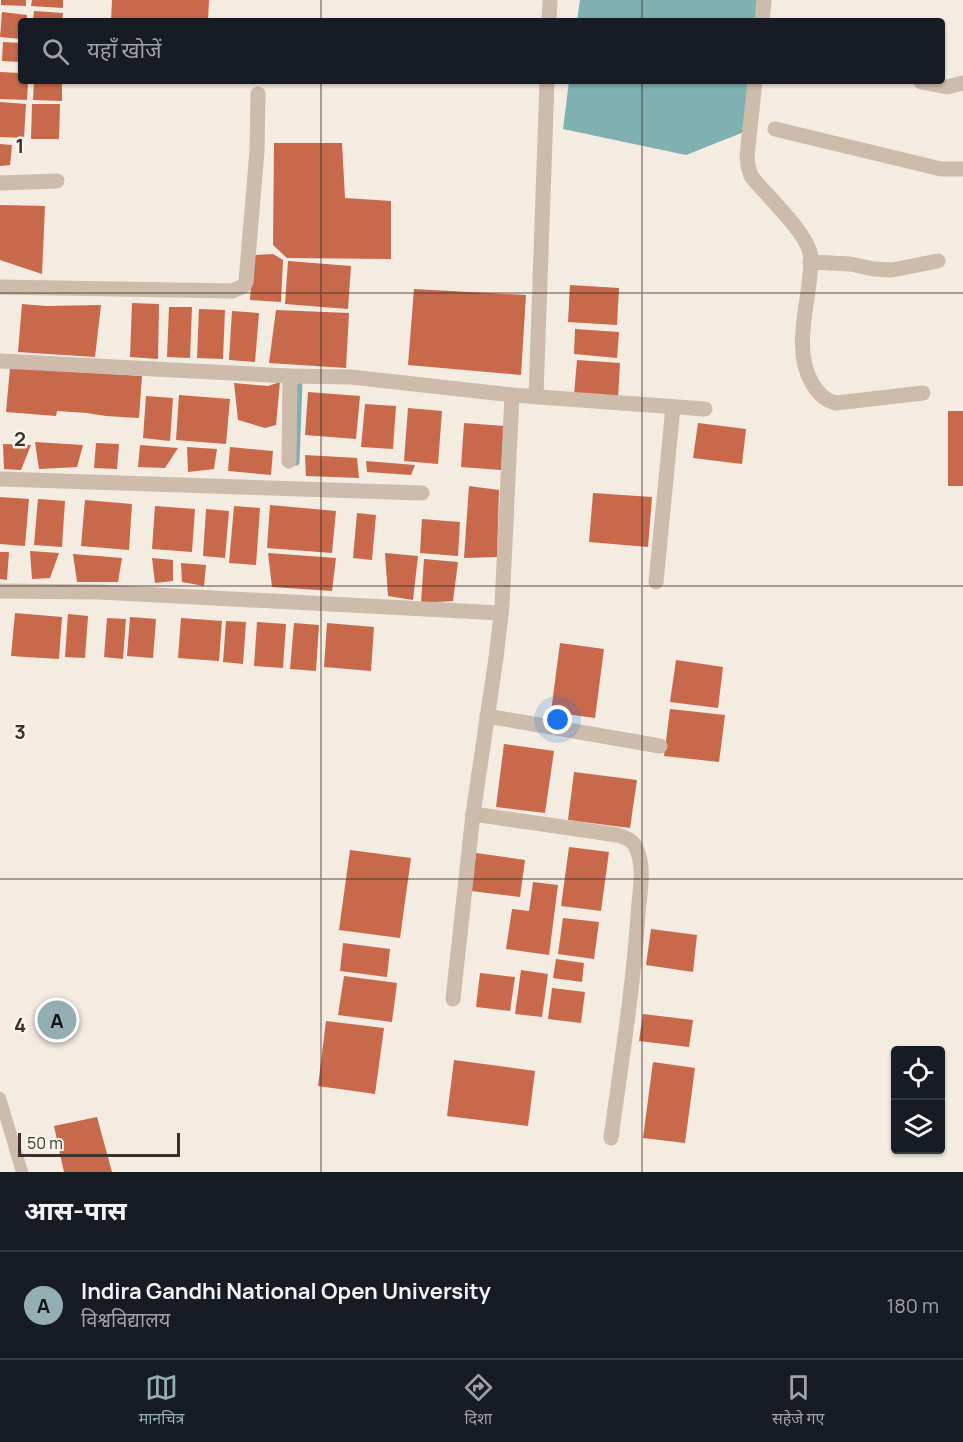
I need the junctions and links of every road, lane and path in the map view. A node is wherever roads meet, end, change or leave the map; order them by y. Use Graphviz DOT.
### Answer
graph roads {
  1 [pos="550,0"];
  2 [pos="764,0"];
  3 [pos="549,18"];
  4 [pos="762,18"];
  5 [pos="963,83"];
  6 [pos="547,84"];
  7 [pos="755,84"];
  8 [pos="931,84"];
  9 [pos="258,94"];
  10 [pos="775,129"];
  11 [pos="963,169"];
  12 [pos="57,181"];
  13 [pos="0,183"];
  14 [pos="938,261"];
  15 [pos="810,262"];
  16 [pos="0,287"];
  17 [pos="0,361"];
  18 [pos="290,376"];
  19 [pos="923,393"];
  20 [pos="512,395"];
  21 [pos="536,396"];
  22 [pos="673,407"];
  23 [pos="705,409"];
  24 [pos="289,461"];
  25 [pos="0,479"];
  26 [pos="422,493"];
  27 [pos="656,582"];
  28 [pos="0,591"];
  29 [pos="501,614"];
  30 [pos="487,716"];
  31 [pos="660,746"];
  32 [pos="473,814"];
  33 [pos="453,999"];
  34 [pos="0,1098"];
  35 [pos="611,1138"];
  36 [pos="22,1172"];
  1 -- 3 [label="street"];
  2 -- 4 [label="street"];
  5 -- 8 [label="street"];
  6 -- 21 [label="street"];
  7 -- 15 [label="street"];
  9 -- 16 [label="street"];
  10 -- 11 [label="street"];
  12 -- 13 [label="street"];
  14 -- 15 [label="street"];
  15 -- 19 [label="street"];
  17 -- 18 [label="street"];
  18 -- 20 [label="street"];
  18 -- 24 [label="street"];
  20 -- 21 [label="street"];
  20 -- 29 [label="street"];
  21 -- 22 [label="street"];
  22 -- 23 [label="street"];
  22 -- 27 [label="street"];
  25 -- 26 [label="street"];
  28 -- 29 [label="street"];
  29 -- 30 [label="street"];
  30 -- 31 [label="street"];
  30 -- 32 [label="street"];
  32 -- 33 [label="street"];
  32 -- 35 [label="street"];
  34 -- 36 [label="lane"];
}
